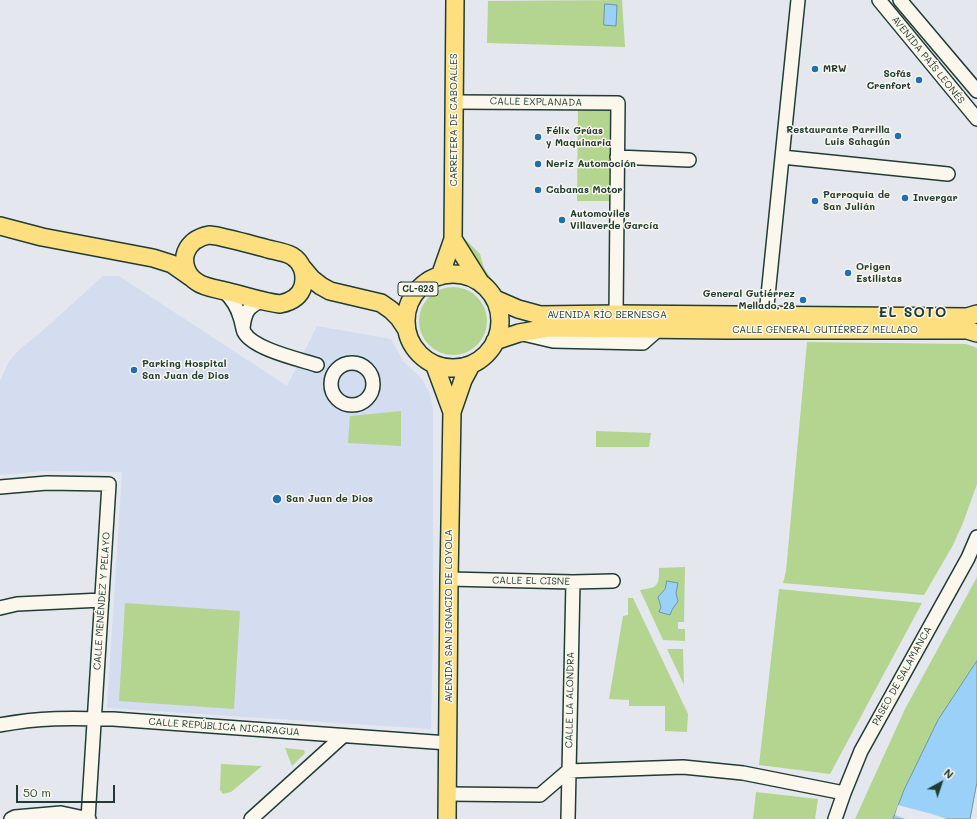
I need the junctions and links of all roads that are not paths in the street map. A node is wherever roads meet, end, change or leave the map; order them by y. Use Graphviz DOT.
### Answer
graph roads {
  1 [pos="455,0"];
  2 [pos="798,0"];
  3 [pos="879,0"];
  4 [pos="900,0"];
  5 [pos="977,92"];
  6 [pos="455,102"];
  7 [pos="977,119"];
  8 [pos="617,157"];
  9 [pos="782,157"];
  10 [pos="689,160"];
  11 [pos="948,174"];
  12 [pos="0,226"];
  13 [pos="453,239"];
  14 [pos="190,245"];
  15 [pos="152,258"];
  16 [pos="302,266"];
  17 [pos="440,276"];
  18 [pos="192,278"];
  19 [pos="480,282"];
  20 [pos="420,287"];
  21 [pos="224,291"];
  22 [pos="330,291"];
  23 [pos="294,299"];
  24 [pos="495,299"];
  25 [pos="263,300"];
  26 [pos="381,304"];
  27 [pos="616,314"];
  28 [pos="977,314"];
  29 [pos="766,315"];
  30 [pos="668,325"];
  31 [pos="243,328"];
  32 [pos="407,330"];
  33 [pos="977,333"];
  34 [pos="495,341"];
  35 [pos="471,365"];
  36 [pos="435,366"];
  37 [pos="334,371"];
  38 [pos="452,412"];
  39 [pos="0,487"];
  40 [pos="977,537"];
  41 [pos="449,579"];
  42 [pos="613,581"];
  43 [pos="573,582"];
  44 [pos="102,600"];
  45 [pos="0,608"];
  46 [pos="94,718"];
  47 [pos="0,725"];
  48 [pos="343,736"];
  49 [pos="448,743"];
  50 [pos="568,771"];
  51 [pos="844,793"];
  52 [pos="448,794"];
  53 [pos="11,819"];
  54 [pos="89,819"];
  55 [pos="251,819"];
  56 [pos="447,819"];
  57 [pos="568,819"];
  58 [pos="835,819"];
  1 -- 6 [label="main road, CARRETERA DE CABOALLES / CL-623"];
  2 -- 9 [label="street"];
  3 -- 7 [label="street, AVENIDA PAÍS LEONÉS"];
  4 -- 5 [label="street, AVENIDA PAÍS LEONÉS"];
  6 -- 8 [label="street, CALLE EXPLANADA"];
  6 -- 13 [label="main road, CARRETERA DE CABOALLES / CL-623"];
  8 -- 10 [label="street"];
  8 -- 27 [label="street"];
  9 -- 11 [label="street"];
  9 -- 29 [label="street"];
  12 -- 15 [label="main road"];
  13 -- 17 [label="main road, CARRETERA DE CABOALLES / CL-623"];
  13 -- 19 [label="main road, CL-623"];
  14 -- 15 [label="main road"];
  14 -- 16 [label="main road"];
  14 -- 18 [label="main road"];
  15 -- 18 [label="main road"];
  16 -- 22 [label="main road"];
  16 -- 23 [label="main road"];
  17 -- 19 [label="main road, CL-623"];
  17 -- 20 [label="main road, CL-623"];
  18 -- 21 [label="main road"];
  19 -- 24 [label="main road, CL-623"];
  20 -- 26 [label="main road"];
  20 -- 32 [label="main road, CL-623"];
  21 -- 25 [label="main road"];
  21 -- 31 [label="street"];
  22 -- 23 [label="main road"];
  22 -- 26 [label="main road"];
  23 -- 25 [label="main road"];
  24 -- 27 [label="main road, AVENIDA RÍO BERNESGA"];
  24 -- 34 [label="main road, CL-623"];
  25 -- 31 [label="street"];
  26 -- 32 [label="main road"];
  27 -- 30 [label="main road, AVENIDA RÍO BERNESGA"];
  28 -- 29 [label="main road, CALLE GENERAL GUTIÉRREZ MELLADO"];
  29 -- 30 [label="main road, CALLE GENERAL GUTIÉRREZ MELLADO"];
  30 -- 33 [label="main road, CALLE GENERAL GUTIÉRREZ MELLADO"];
  30 -- 34 [label="main road, AVENIDA RÍO BERNESGA"];
  31 -- 37 [label="street"];
  32 -- 36 [label="main road, CL-623"];
  34 -- 35 [label="main road, CL-623"];
  35 -- 36 [label="main road"];
  35 -- 38 [label="main road"];
  36 -- 38 [label="main road"];
  38 -- 41 [label="main road, AVENIDA SAN IGNACIO DE LOYOLA"];
  39 -- 44 [label="street, CALLE MENÉNDEZ Y PELAYO"];
  40 -- 51 [label="street, PASEO DE SALAMANCA"];
  41 -- 43 [label="street, CALLE EL CISNE"];
  41 -- 49 [label="main road, AVENIDA SAN IGNACIO DE LOYOLA"];
  42 -- 43 [label="street, CALLE EL CISNE"];
  43 -- 50 [label="street, CALLE LA ALONDRA"];
  44 -- 45 [label="street"];
  44 -- 46 [label="street, CALLE MENÉNDEZ Y PELAYO"];
  46 -- 47 [label="street, CALLE REPÚBLICA NICARAGUA"];
  46 -- 48 [label="street, CALLE REPÚBLICA NICARAGUA"];
  46 -- 54 [label="street, CALLE MENÉNDEZ Y PELAYO"];
  48 -- 49 [label="street, CALLE REPÚBLICA NICARAGUA"];
  48 -- 55 [label="street"];
  49 -- 52 [label="main road, AVENIDA SAN IGNACIO DE LOYOLA"];
  50 -- 51 [label="street"];
  50 -- 52 [label="street"];
  50 -- 57 [label="street, CALLE LA ALONDRA"];
  51 -- 58 [label="street, PASEO DE SALAMANCA"];
  52 -- 56 [label="main road, AVENIDA SAN IGNACIO DE LOYOLA"];
  53 -- 54 [label="street"];
}
